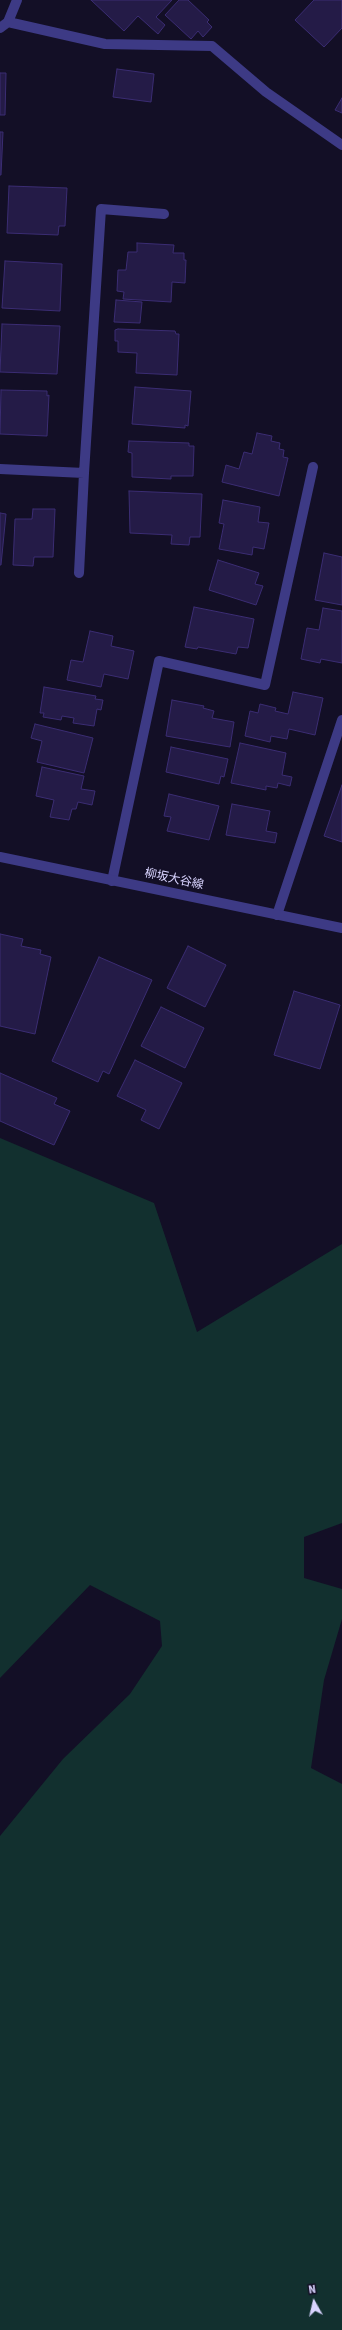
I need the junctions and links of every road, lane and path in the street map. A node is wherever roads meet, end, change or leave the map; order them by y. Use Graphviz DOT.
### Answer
graph roads {
  1 [pos="17,0"];
  2 [pos="4,25"];
  3 [pos="342,145"];
  4 [pos="164,214"];
  5 [pos="313,467"];
  6 [pos="0,469"];
  7 [pos="84,473"];
  8 [pos="79,574"];
  9 [pos="342,720"];
  10 [pos="0,857"];
  11 [pos="112,881"];
  12 [pos="277,916"];
  13 [pos="342,928"];
  1 -- 2 [label="street"];
  2 -- 3 [label="street"];
  4 -- 7 [label="street"];
  5 -- 11 [label="street"];
  6 -- 7 [label="street"];
  7 -- 8 [label="street"];
  9 -- 12 [label="street"];
  10 -- 11 [label="street, 柳坂大谷線"];
  11 -- 12 [label="street, 柳坂大谷線"];
  12 -- 13 [label="street, 柳坂大谷線"];
}
